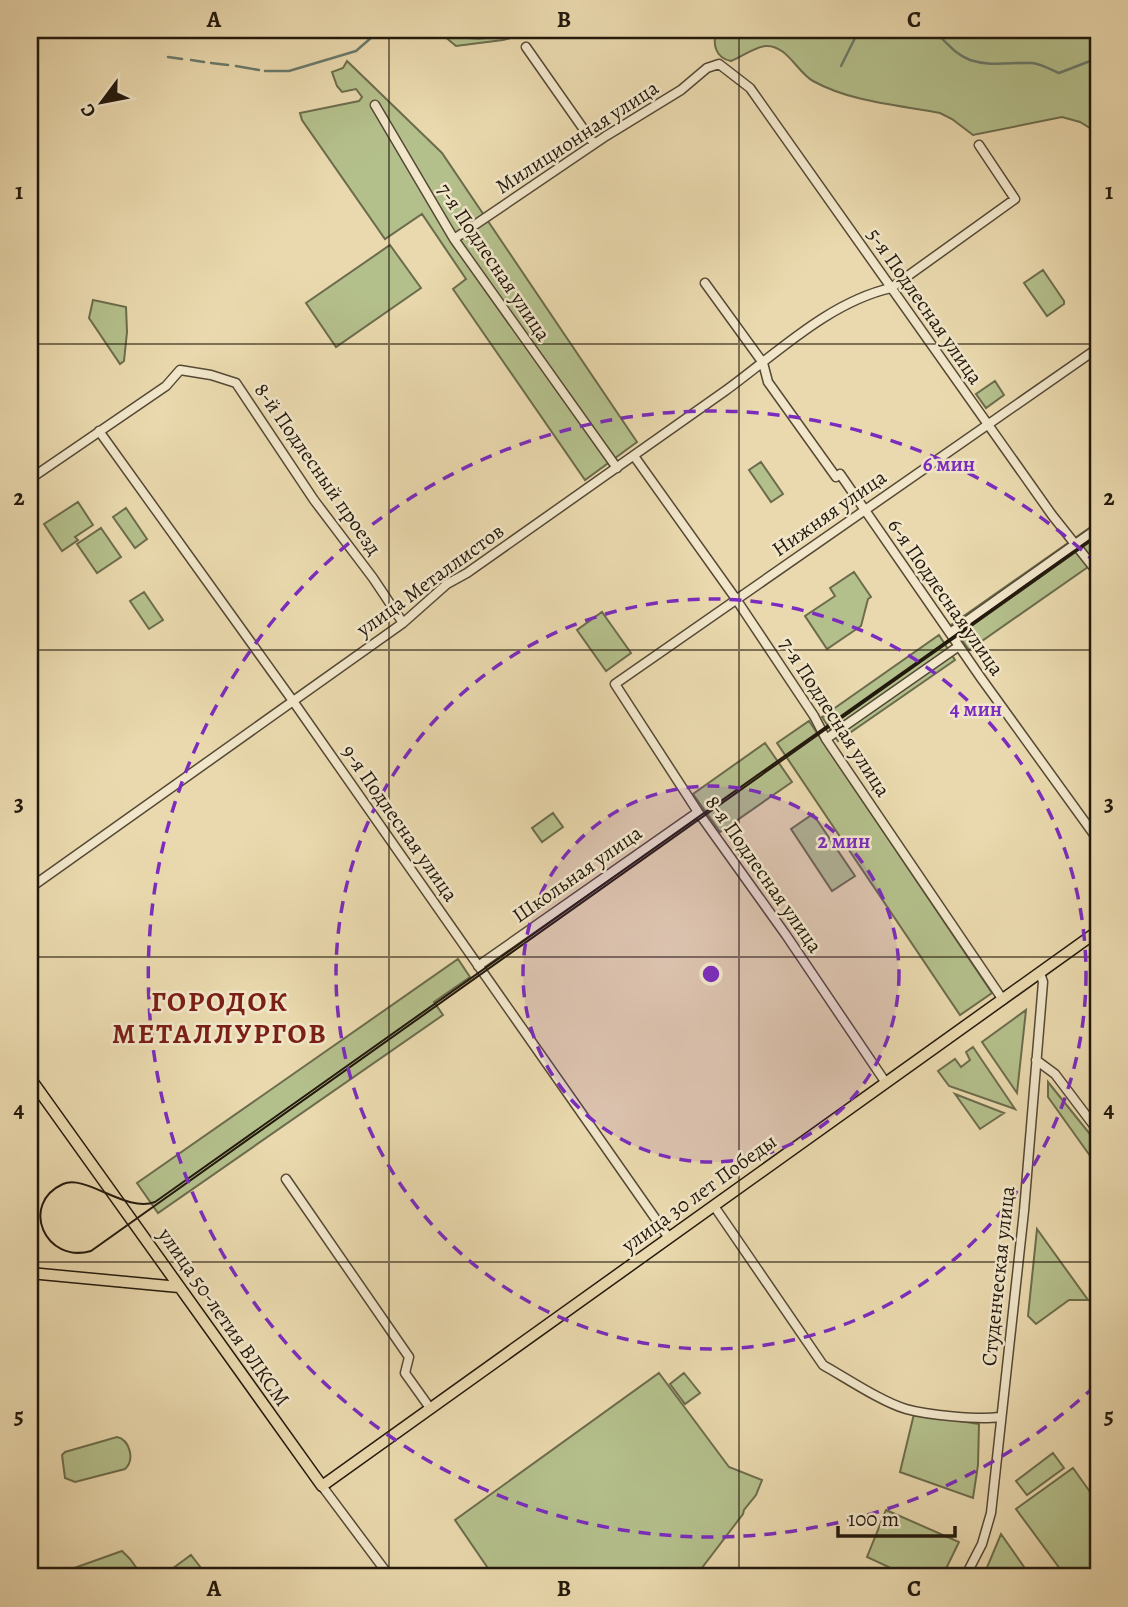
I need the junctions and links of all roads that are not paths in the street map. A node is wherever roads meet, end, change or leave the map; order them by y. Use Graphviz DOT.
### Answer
graph roads {
  1 [pos="526,47"];
  2 [pos="719,64"];
  3 [pos="375,105"];
  4 [pos="594,144"];
  5 [pos="979,145"];
  6 [pos="454,239"];
  7 [pos="705,283"];
  8 [pos="891,288"];
  9 [pos="1098,348"];
  10 [pos="763,363"];
  11 [pos="988,425"];
  12 [pos="99,431"];
  13 [pos="634,456"];
  14 [pos="617,468"];
  15 [pos="30,479"];
  16 [pos="865,510"];
  17 [pos="1098,528"];
  18 [pos="1074,545"];
  19 [pos="1098,573"];
  20 [pos="736,599"];
  21 [pos="403,623"];
  22 [pos="950,634"];
  23 [pos="959,646"];
  24 [pos="615,684"];
  25 [pos="293,701"];
  26 [pos="826,739"];
  27 [pos="698,812"];
  28 [pos="1098,840"];
  29 [pos="30,888"];
  30 [pos="1098,931"];
  31 [pos="478,966"];
  32 [pos="1040,973"];
  33 [pos="1003,1000"];
  34 [pos="1036,1060"];
  35 [pos="30,1078"];
  36 [pos="886,1083"];
  37 [pos="1098,1131"];
  38 [pos="286,1180"];
  39 [pos="714,1206"];
  40 [pos="669,1238"];
  41 [pos="30,1273"];
  42 [pos="179,1287"];
  43 [pos="430,1408"];
  44 [pos="999,1417"];
  45 [pos="322,1486"];
  46 [pos="390,1577"];
  47 [pos="965,1577"];
  1 -- 4 [label="street"];
  2 -- 4 [label="street, Милиционная улица"];
  2 -- 8 [label="street, 5-я Подлесная улица"];
  3 -- 6 [label="street, 7-я Подлесная улица"];
  4 -- 6 [label="street, Милиционная улица"];
  5 -- 8 [label="street, улица Металлистов"];
  6 -- 14 [label="street, 7-я Подлесная улица"];
  7 -- 10 [label="street, 6-я Подлесная улица"];
  8 -- 10 [label="street, улица Металлистов"];
  8 -- 11 [label="street, 5-я Подлесная улица"];
  9 -- 11 [label="street, Нижняя улица"];
  10 -- 13 [label="street, улица Металлистов"];
  10 -- 16 [label="street, 6-я Подлесная улица"];
  11 -- 16 [label="street, Нижняя улица"];
  11 -- 18 [label="street, 5-я Подлесная улица"];
  12 -- 15 [label="street"];
  12 -- 21 [label="street, 8-й Подлесный проезд"];
  12 -- 25 [label="street, 9-я Подлесная улица"];
  13 -- 14 [label="street, улица Металлистов"];
  13 -- 20 [label="street, 7-я Подлесная улица"];
  14 -- 21 [label="street, улица Металлистов"];
  16 -- 20 [label="street, Нижняя улица"];
  16 -- 22 [label="street, 6-я Подлесная улица"];
  17 -- 18 [label="street"];
  18 -- 19 [label="street, 5-я Подлесная улица"];
  18 -- 22 [label="street"];
  20 -- 24 [label="street, Нижняя улица"];
  20 -- 26 [label="street, 7-я Подлесная улица"];
  21 -- 25 [label="street, улица Металлистов"];
  22 -- 23 [label="street, 6-я Подлесная улица"];
  23 -- 26 [label="street"];
  23 -- 28 [label="street, 6-я Подлесная улица"];
  24 -- 27 [label="street, 8-я Подлесная улица"];
  25 -- 29 [label="street, улица Металлистов"];
  25 -- 31 [label="street, 9-я Подлесная улица"];
  26 -- 33 [label="street, 7-я Подлесная улица"];
  27 -- 31 [label="street, Школьная улица"];
  27 -- 36 [label="street, 8-я Подлесная улица"];
  30 -- 32 [label="main road, улица 30 лет Победы"];
  31 -- 40 [label="street, 9-я Подлесная улица"];
  32 -- 33 [label="main road, улица 30 лет Победы"];
  32 -- 34 [label="street, Студенческая улица"];
  33 -- 36 [label="main road, улица 30 лет Победы"];
  34 -- 37 [label="street"];
  34 -- 44 [label="street, Студенческая улица"];
  35 -- 42 [label="main road, улица 50-летия ВЛКСМ"];
  36 -- 39 [label="main road, улица 30 лет Победы"];
  38 -- 43 [label="street"];
  39 -- 40 [label="main road, улица 30 лет Победы"];
  39 -- 44 [label="street"];
  40 -- 43 [label="main road, улица 30 лет Победы"];
  41 -- 42 [label="main road"];
  42 -- 45 [label="main road, улица 50-летия ВЛКСМ"];
  43 -- 45 [label="main road, улица 30 лет Победы"];
  44 -- 47 [label="street, Студенческая улица"];
  45 -- 46 [label="street, улица 50-летия ВЛКСМ"];
}
